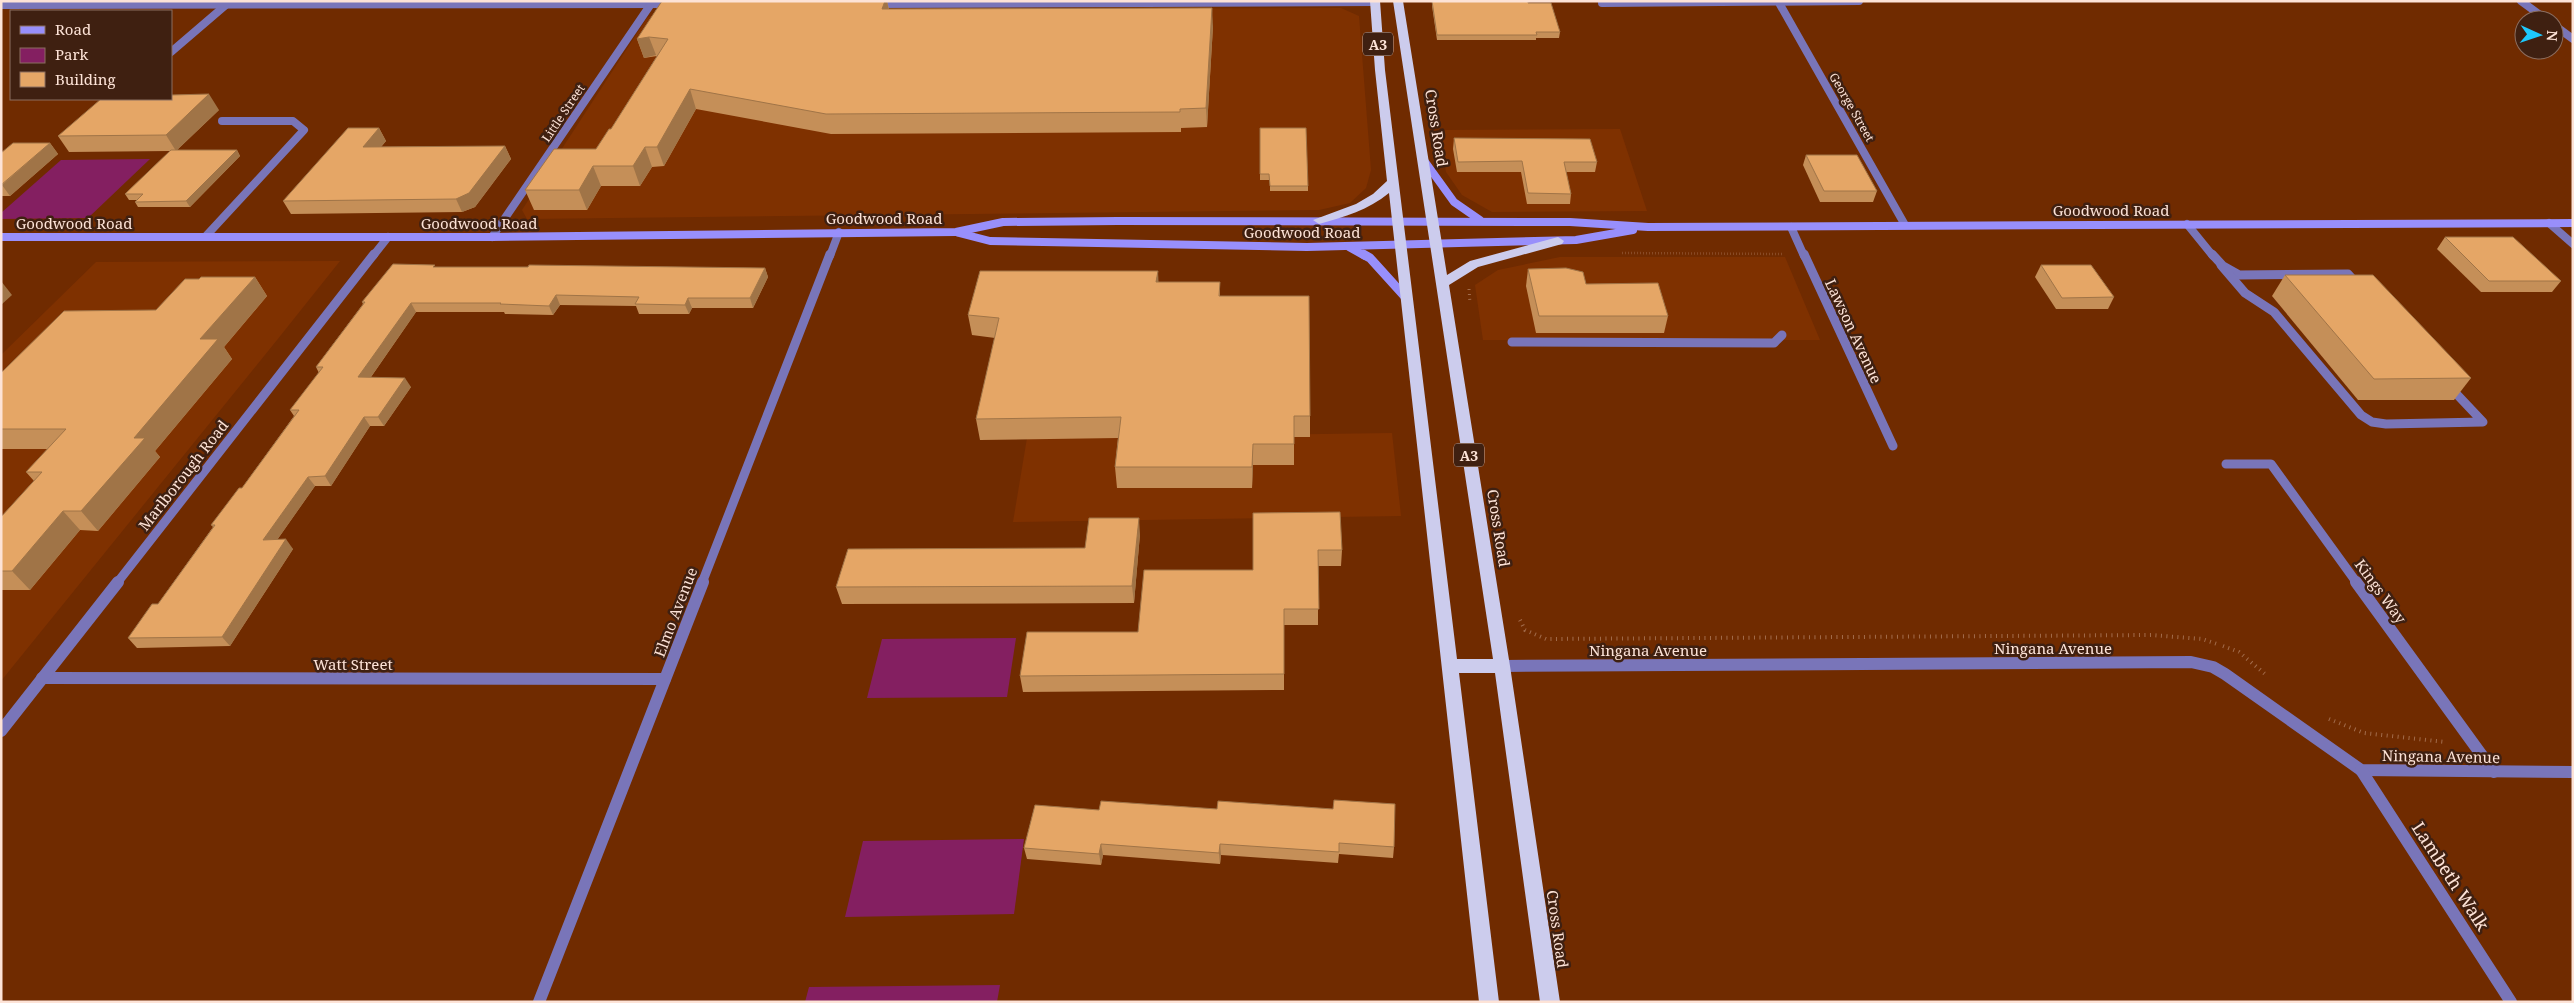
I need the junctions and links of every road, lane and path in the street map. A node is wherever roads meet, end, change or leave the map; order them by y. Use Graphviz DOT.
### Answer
graph roads {
  1 [pos="1859,1"];
  2 [pos="2521,1"];
  3 [pos="1375,2"];
  4 [pos="1383,2"];
  5 [pos="1390,2"];
  6 [pos="1398,2"];
  7 [pos="1778,2"];
  8 [pos="127,3"];
  9 [pos="652,3"];
  10 [pos="1602,3"];
  11 [pos="227,4"];
  12 [pos="680,4"];
  13 [pos="868,4"];
  14 [pos="1,5"];
  15 [pos="2533,10"];
  16 [pos="172,51"];
  17 [pos="222,121"];
  18 [pos="1423,158"];
  19 [pos="1394,181"];
  20 [pos="1319,220"];
  21 [pos="1399,221"];
  22 [pos="1432,221"];
  23 [pos="1483,222"];
  24 [pos="2549,223"];
  25 [pos="2573,223"];
  26 [pos="2187,224"];
  27 [pos="1905,225"];
  28 [pos="1648,227"];
  29 [pos="1791,227"];
  30 [pos="839,232"];
  31 [pos="956,232"];
  32 [pos="206,236"];
  33 [pos="1,237"];
  34 [pos="388,237"];
  35 [pos="492,237"];
  36 [pos="1558,241"];
  37 [pos="1402,244"];
  38 [pos="1436,244"];
  39 [pos="2573,244"];
  40 [pos="1346,246"];
  41 [pos="1620,253"];
  42 [pos="1787,255"];
  43 [pos="2221,265"];
  44 [pos="1442,284"];
  45 [pos="1468,286"];
  46 [pos="2361,288"];
  47 [pos="1409,301"];
  48 [pos="1470,313"];
  49 [pos="1782,335"];
  50 [pos="1512,342"];
  51 [pos="2444,380"];
  52 [pos="1893,446"];
  53 [pos="2226,464"];
  54 [pos="1516,614"];
  55 [pos="1452,666"];
  56 [pos="1502,666"];
  57 [pos="42,678"];
  58 [pos="665,679"];
  59 [pos="2271,679"];
  60 [pos="2322,716"];
  61 [pos="1,731"];
  62 [pos="2471,740"];
  63 [pos="2361,770"];
  64 [pos="2494,772"];
  65 [pos="2573,772"];
  66 [pos="539,1002"];
  67 [pos="1490,1002"];
  68 [pos="1550,1002"];
  69 [pos="2510,1002"];
  1 -- 7 [label="street"];
  2 -- 15 [label="street"];
  3 -- 4 [label="highway"];
  3 -- 13 [label="street"];
  3 -- 19 [label="highway, A3"];
  5 -- 6 [label="highway"];
  6 -- 18 [label="highway, Cross Road / A3"];
  7 -- 10 [label="street"];
  7 -- 27 [label="street, George Street"];
  8 -- 11 [label="street"];
  8 -- 14 [label="street"];
  9 -- 11 [label="street"];
  9 -- 12 [label="street"];
  9 -- 35 [label="street, Little Street"];
  11 -- 16 [label="street"];
  17 -- 32 [label="street"];
  18 -- 22 [label="highway, Cross Road / A3"];
  18 -- 23 [label="main road"];
  19 -- 20 [label="highway"];
  19 -- 21 [label="highway, A3"];
  20 -- 21 [label="main road, Goodwood Road"];
  20 -- 31 [label="main road, Goodwood Road"];
  21 -- 22 [label="main road, Goodwood Road"];
  21 -- 37 [label="highway, A3"];
  22 -- 23 [label="main road, Goodwood Road"];
  22 -- 38 [label="highway, Cross Road / A3"];
  23 -- 28 [label="main road, Goodwood Road"];
  24 -- 25 [label="main road, Goodwood Road"];
  24 -- 26 [label="main road, Goodwood Road"];
  24 -- 39 [label="street"];
  26 -- 27 [label="main road, Goodwood Road"];
  26 -- 43 [label="street"];
  27 -- 29 [label="main road, Goodwood Road"];
  28 -- 29 [label="main road, Goodwood Road"];
  28 -- 36 [label="main road, Goodwood Road"];
  29 -- 52 [label="street, Lawson Avenue"];
  30 -- 31 [label="main road, Goodwood Road"];
  30 -- 35 [label="main road, Goodwood Road"];
  30 -- 58 [label="street, Elmo Avenue"];
  31 -- 40 [label="main road, Goodwood Road"];
  32 -- 33 [label="main road, Goodwood Road"];
  32 -- 34 [label="main road, Goodwood Road"];
  34 -- 35 [label="main road, Goodwood Road"];
  34 -- 57 [label="street, Marlborough Road"];
  36 -- 38 [label="main road, Goodwood Road"];
  36 -- 44 [label="highway"];
  37 -- 38 [label="main road, Goodwood Road"];
  37 -- 40 [label="main road, Goodwood Road"];
  37 -- 47 [label="highway, A3"];
  38 -- 44 [label="highway, Cross Road / A3"];
  40 -- 47 [label="main road"];
  41 -- 42 [label="path"];
  43 -- 46 [label="street"];
  43 -- 51 [label="street"];
  44 -- 56 [label="highway, Cross Road / A3"];
  45 -- 48 [label="path"];
  47 -- 55 [label="highway, A3"];
  49 -- 50 [label="street"];
  53 -- 62 [label="street, Kings Way"];
  54 -- 59 [label="path"];
  55 -- 56 [label="highway"];
  55 -- 67 [label="highway, A3"];
  56 -- 63 [label="street, Ningana Avenue"];
  56 -- 68 [label="highway, Cross Road / A3"];
  57 -- 58 [label="street, Watt Street"];
  57 -- 61 [label="street, Marlborough Road"];
  58 -- 66 [label="street, Elmo Avenue"];
  60 -- 62 [label="path"];
  62 -- 64 [label="street, Kings Way"];
  63 -- 64 [label="street, Ningana Avenue"];
  63 -- 69 [label="street, Lambeth Walk"];
  64 -- 65 [label="street, Ningana Avenue"];
}
